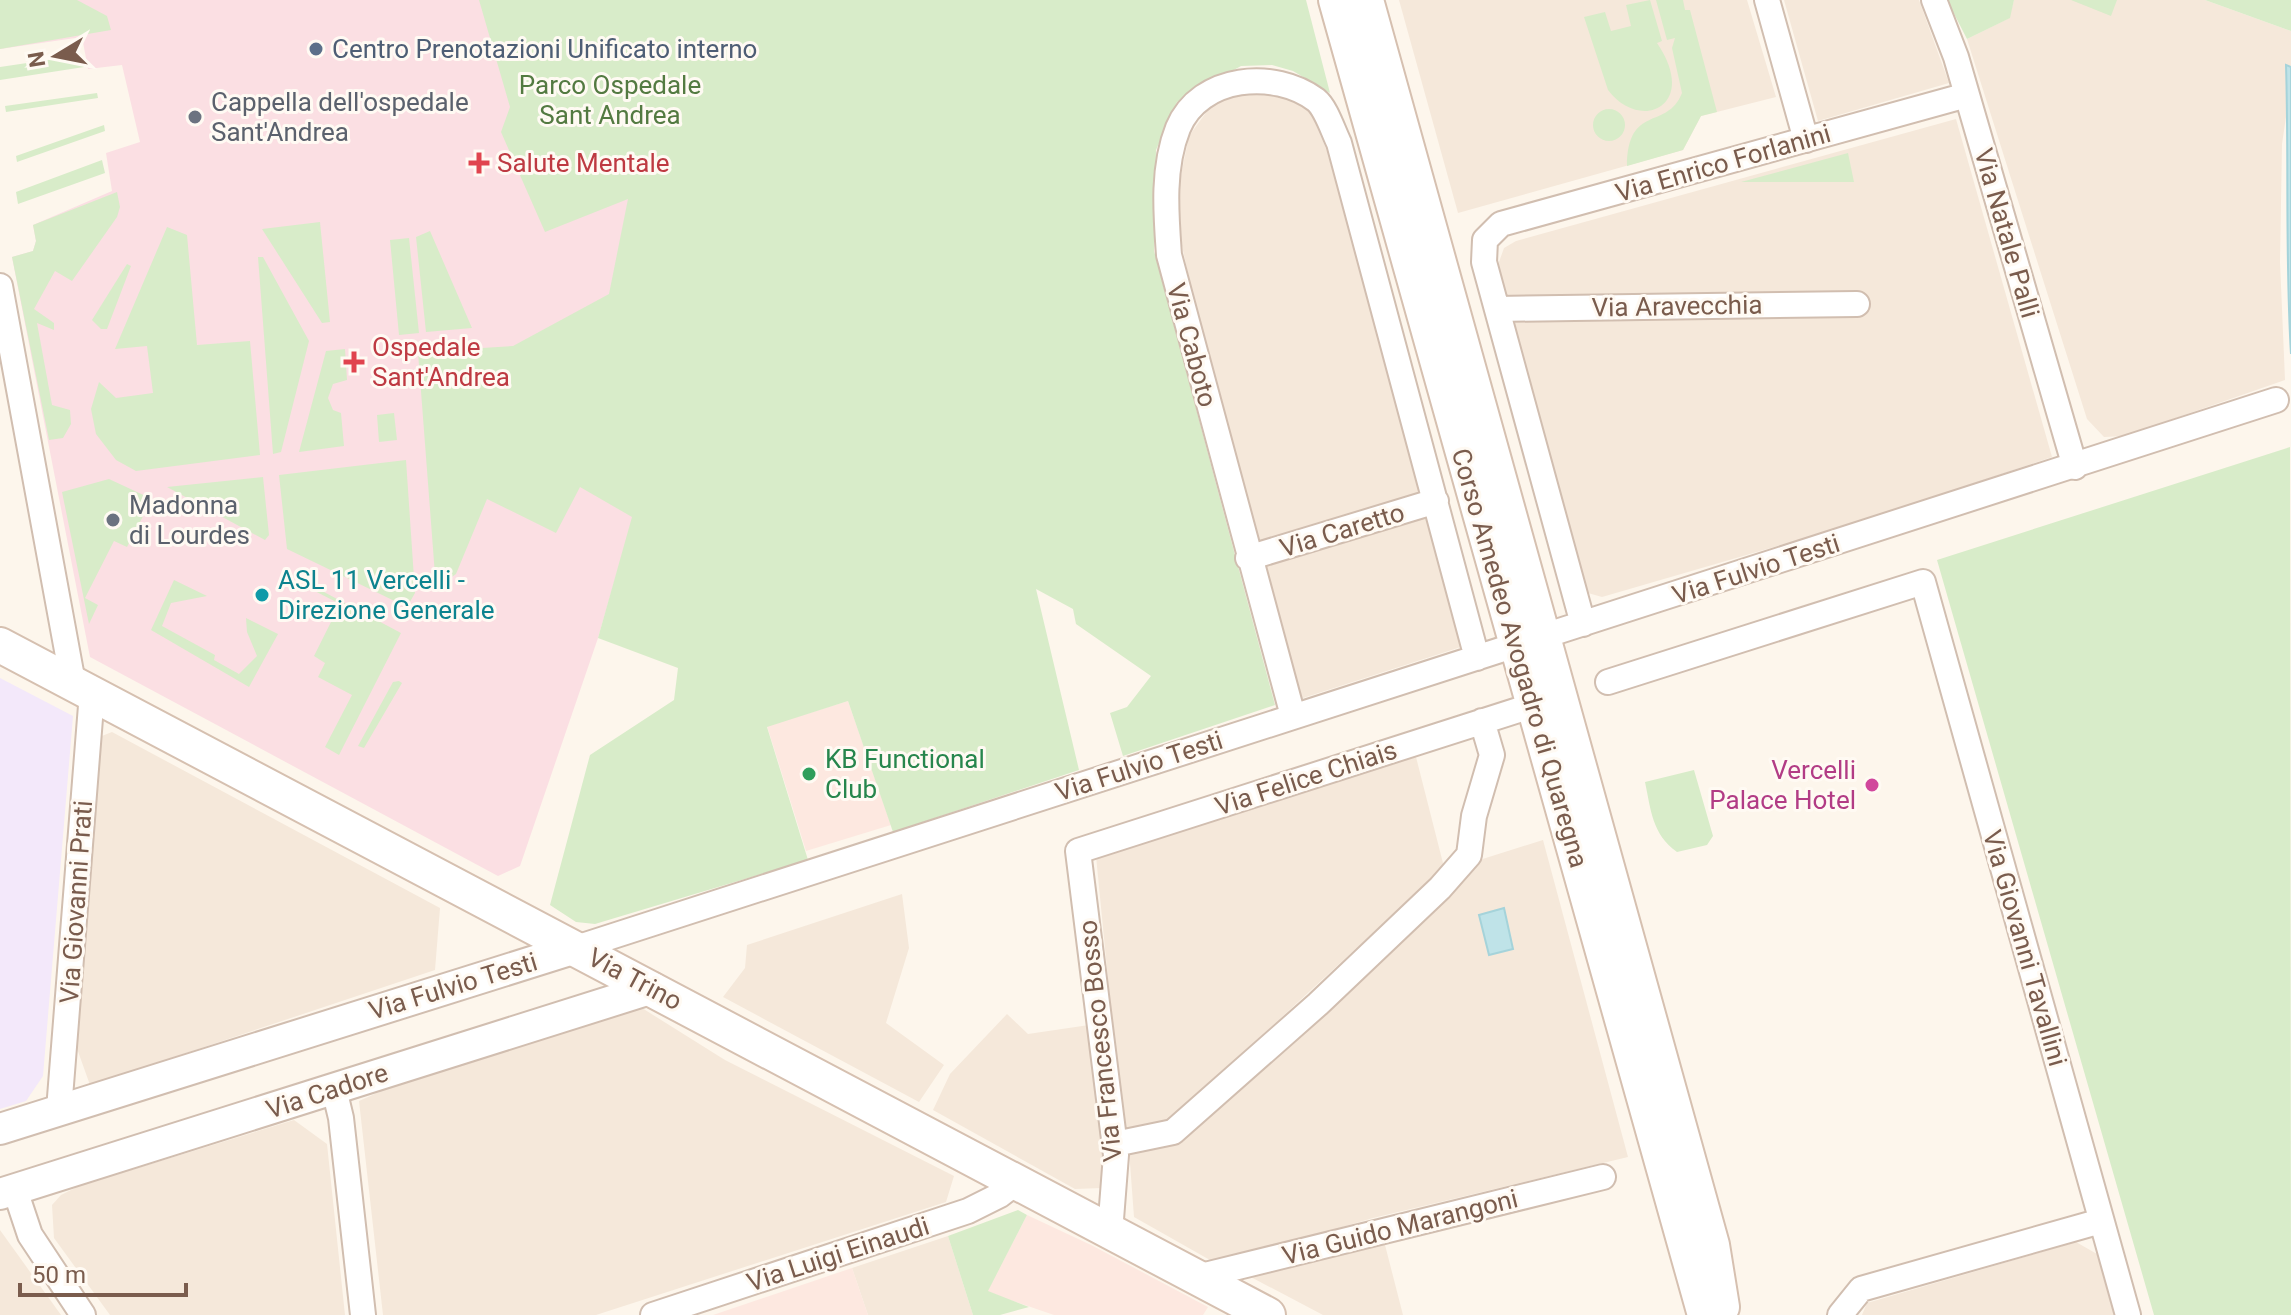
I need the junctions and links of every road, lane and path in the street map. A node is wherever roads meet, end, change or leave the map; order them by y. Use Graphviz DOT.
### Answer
graph roads {
  1 [pos="1336,0"];
  2 [pos="1366,0"];
  3 [pos="1767,0"];
  4 [pos="1934,0"];
  5 [pos="1967,95"];
  6 [pos="1318,101"];
  7 [pos="1806,140"];
  8 [pos="0,286"];
  9 [pos="1857,304"];
  10 [pos="1497,309"];
  11 [pos="2276,400"];
  12 [pos="2075,467"];
  13 [pos="1436,501"];
  14 [pos="1248,558"];
  15 [pos="1583,624"];
  16 [pos="1530,641"];
  17 [pos="0,645"];
  18 [pos="1477,658"];
  19 [pos="1608,682"];
  20 [pos="82,688"];
  21 [pos="1534,705"];
  22 [pos="1293,716"];
  23 [pos="1482,721"];
  24 [pos="1078,851"];
  25 [pos="576,948"];
  26 [pos="653,988"];
  27 [pos="334,1089"];
  28 [pos="59,1110"];
  29 [pos="0,1129"];
  30 [pos="1115,1144"];
  31 [pos="1603,1177"];
  32 [pos="1017,1182"];
  33 [pos="7,1192"];
  34 [pos="2101,1221"];
  35 [pos="1110,1232"];
  36 [pos="1197,1277"];
  37 [pos="1249,1311"];
  38 [pos="83,1315"];
  39 [pos="363,1315"];
  40 [pos="653,1315"];
  41 [pos="1705,1315"];
  42 [pos="1723,1315"];
  43 [pos="1840,1315"];
  44 [pos="2128,1315"];
  1 -- 16 [label="main road, Corso Amedeo Avogadro di Quaregna"];
  2 -- 16 [label="main road, Corso Amedeo Avogadro di Quaregna"];
  3 -- 7 [label="street"];
  4 -- 5 [label="street, Via Natale Palli"];
  5 -- 7 [label="street, Via Enrico Forlanini"];
  5 -- 12 [label="street, Via Natale Palli"];
  6 -- 13 [label="street, Corso Amedeo Avogadro di Quaregna"];
  6 -- 14 [label="street, Via Caboto"];
  7 -- 10 [label="street, Via Enrico Forlanini"];
  8 -- 20 [label="street, Via Giovanni Prati"];
  9 -- 10 [label="street, Via Aravecchia"];
  10 -- 15 [label="street"];
  11 -- 12 [label="street, Via Fulvio Testi"];
  12 -- 15 [label="street, Via Fulvio Testi"];
  13 -- 14 [label="street, Via Caretto"];
  13 -- 18 [label="street, Corso Amedeo Avogadro di Quaregna"];
  14 -- 22 [label="street, Via Caboto"];
  15 -- 16 [label="street, Via Fulvio Testi"];
  16 -- 18 [label="street, Via Fulvio Testi"];
  16 -- 21 [label="main road, Corso Amedeo Avogadro di Quaregna"];
  16 -- 42 [label="main road, Corso Amedeo Avogadro di Quaregna"];
  17 -- 20 [label="main road, Via Trino"];
  18 -- 22 [label="street, Via Fulvio Testi"];
  19 -- 34 [label="street, Via Giovanni Tavallini"];
  20 -- 25 [label="main road, Via Trino"];
  20 -- 28 [label="street, Via Giovanni Prati"];
  21 -- 23 [label="street, Via Felice Chiais"];
  21 -- 41 [label="main road, Corso Amedeo Avogadro di Quaregna"];
  22 -- 25 [label="street, Via Fulvio Testi"];
  23 -- 24 [label="street, Via Felice Chiais"];
  23 -- 30 [label="street"];
  24 -- 30 [label="street, Via Francesco Bosso"];
  25 -- 26 [label="main road, Via Trino"];
  25 -- 28 [label="street, Via Fulvio Testi"];
  26 -- 27 [label="street, Via Cadore"];
  26 -- 32 [label="main road, Via Trino"];
  27 -- 33 [label="street, Via Cadore"];
  27 -- 39 [label="street"];
  28 -- 29 [label="street, Via Fulvio Testi"];
  30 -- 35 [label="street, Via Francesco Bosso"];
  31 -- 36 [label="street, Via Guido Marangoni"];
  32 -- 35 [label="main road, Via Trino"];
  32 -- 40 [label="street, Via Luigi Einaudi"];
  33 -- 38 [label="street"];
  34 -- 43 [label="street"];
  34 -- 44 [label="street, Via Giovanni Tavallini"];
  35 -- 36 [label="main road, Via Trino"];
  36 -- 37 [label="main road, Via Trino"];
}
